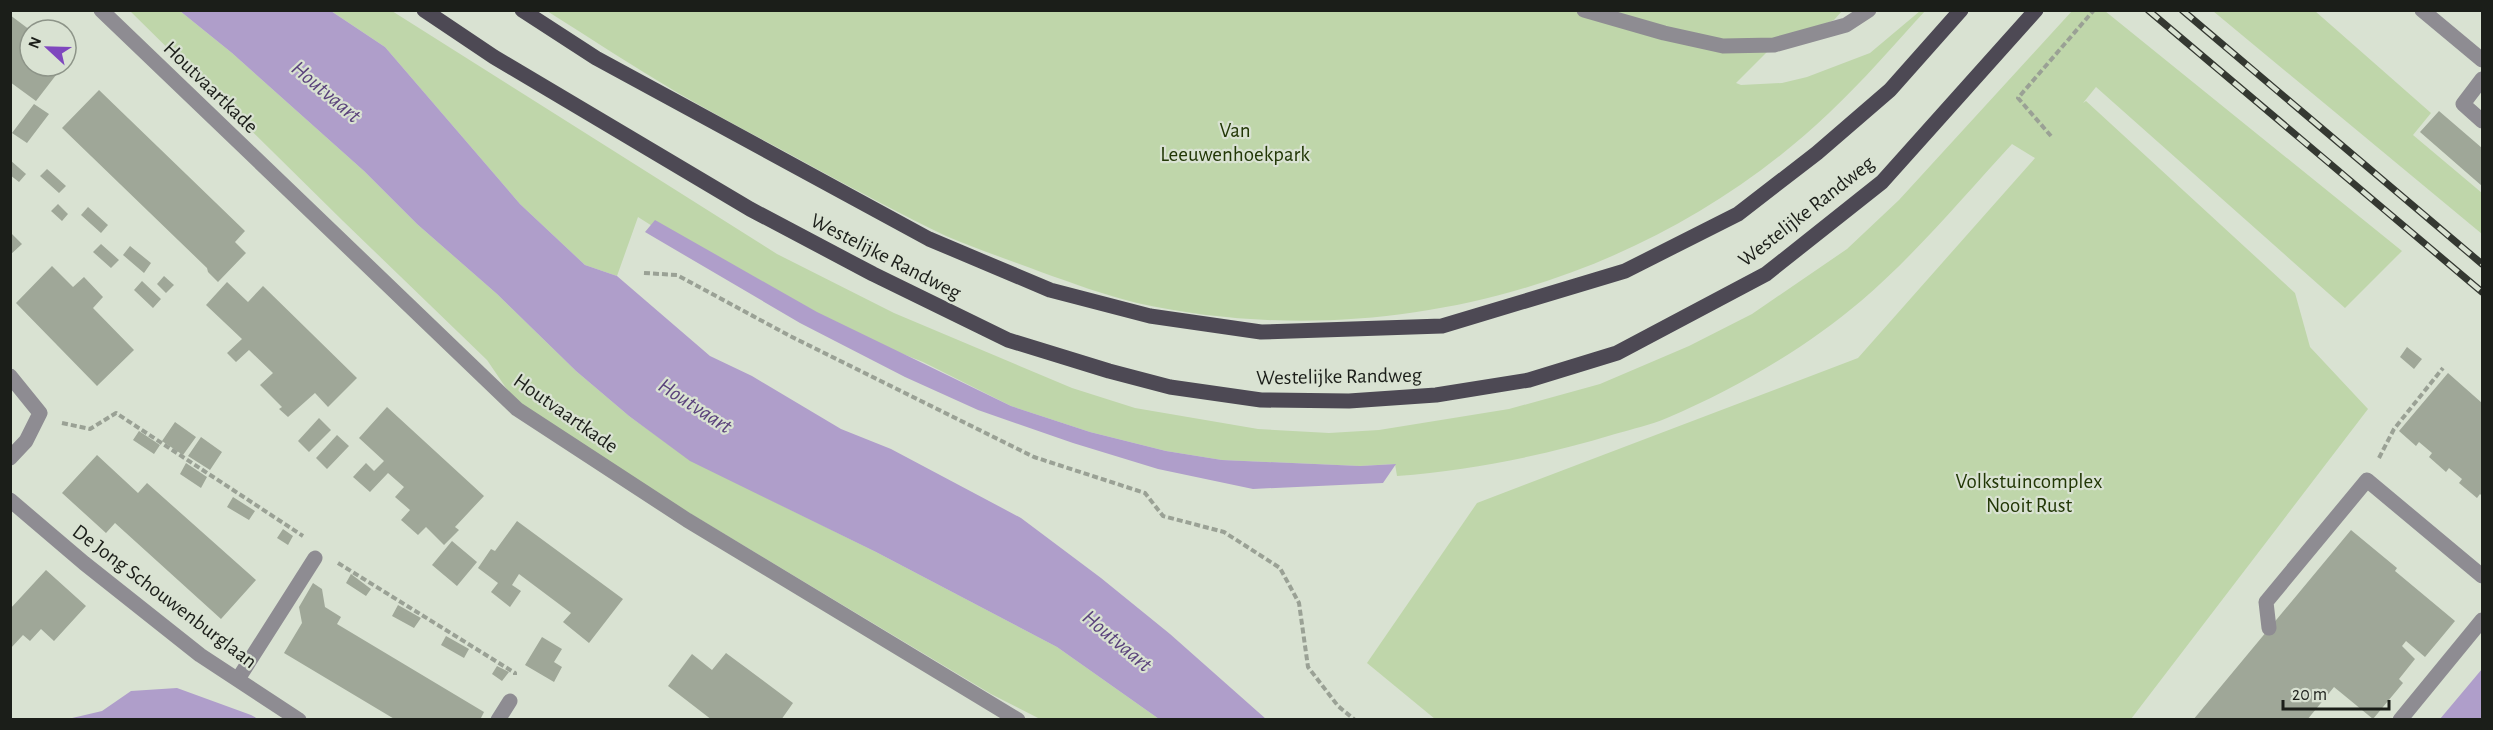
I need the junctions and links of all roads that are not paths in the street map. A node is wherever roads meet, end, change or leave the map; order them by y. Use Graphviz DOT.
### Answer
graph roads {
  1 [pos="101,10"];
  2 [pos="424,10"];
  3 [pos="522,10"];
  4 [pos="1584,10"];
  5 [pos="1869,10"];
  6 [pos="1961,10"];
  7 [pos="2036,10"];
  8 [pos="2422,10"];
  9 [pos="2482,60"];
  10 [pos="2482,79"];
  11 [pos="2482,121"];
  12 [pos="10,376"];
  13 [pos="10,458"];
  14 [pos="10,500"];
  15 [pos="315,558"];
  16 [pos="2482,576"];
  17 [pos="2482,620"];
  18 [pos="2269,628"];
  19 [pos="238,679"];
  20 [pos="510,701"];
  21 [pos="299,720"];
  22 [pos="498,720"];
  23 [pos="1018,720"];
  24 [pos="2400,720"];
  1 -- 23 [label="street, Houtvaartkade"];
  2 -- 7 [label="main road, Westelijke Randweg"];
  3 -- 6 [label="main road, Westelijke Randweg"];
  4 -- 5 [label="street"];
  8 -- 9 [label="street"];
  10 -- 11 [label="street"];
  12 -- 13 [label="street"];
  14 -- 19 [label="street, De Jong Schouwenburglaan"];
  15 -- 19 [label="street"];
  16 -- 18 [label="street"];
  17 -- 24 [label="street"];
  19 -- 21 [label="street, De Jong Schouwenburglaan"];
  20 -- 22 [label="street"];
}
